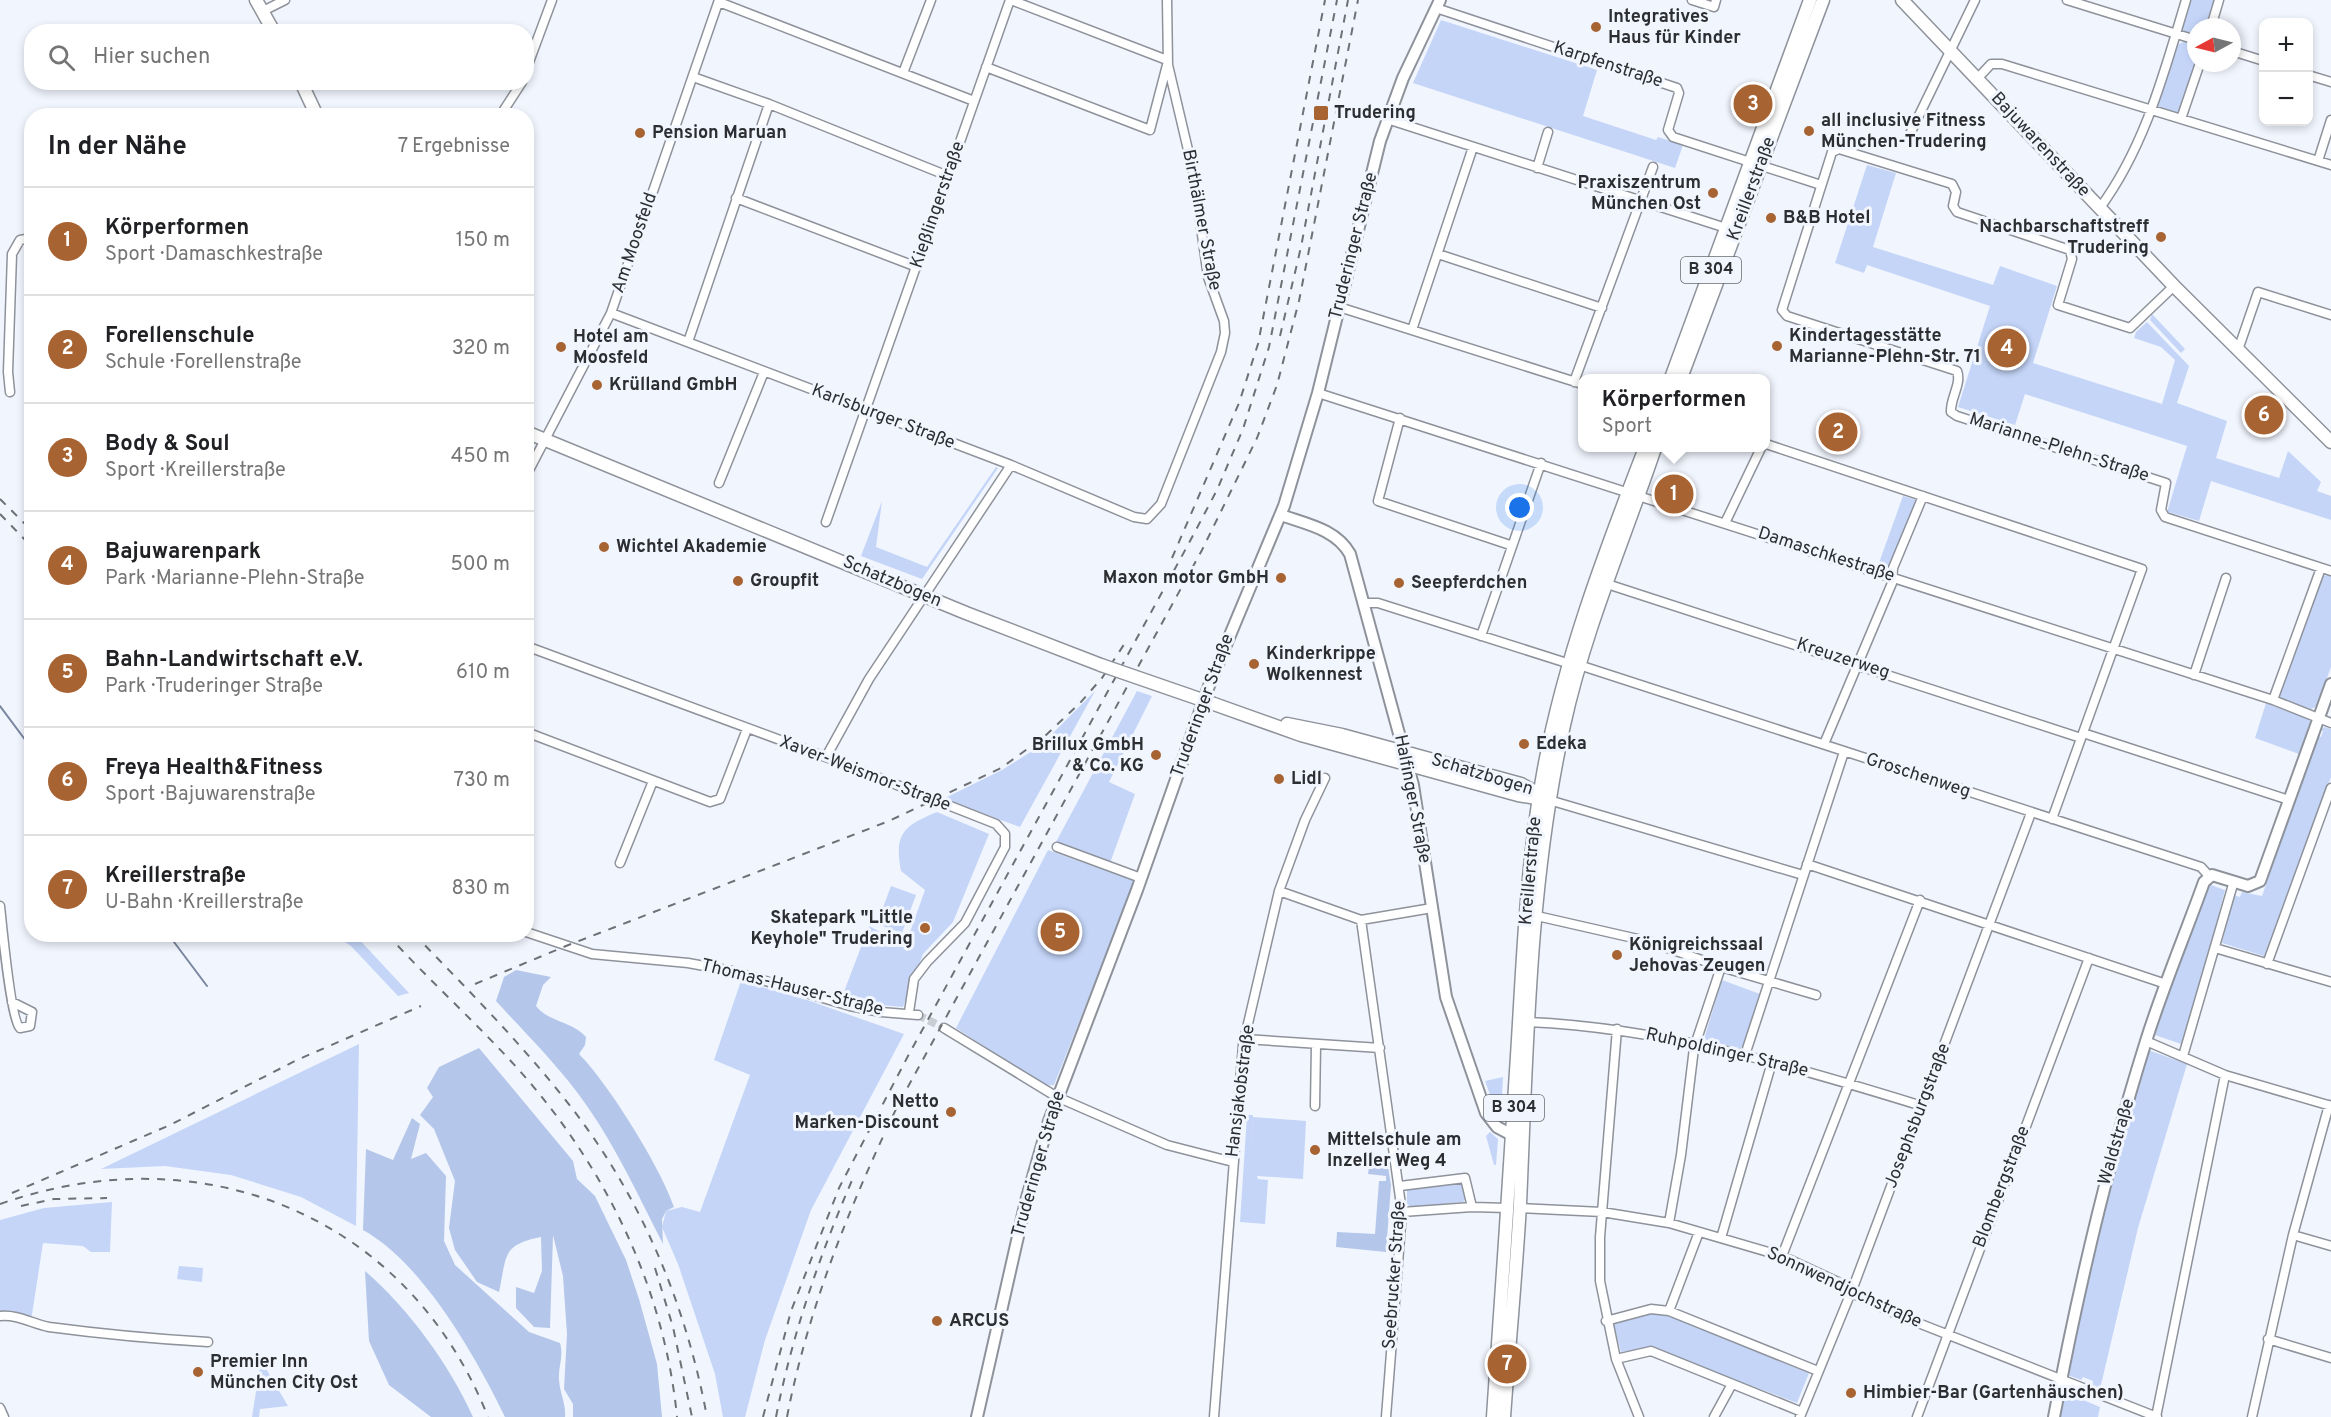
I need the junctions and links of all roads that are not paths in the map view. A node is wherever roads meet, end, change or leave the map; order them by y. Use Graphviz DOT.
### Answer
graph roads {
  1 [pos="256,0"];
  2 [pos="285,0"];
  3 [pos="552,0"];
  4 [pos="931,0"];
  5 [pos="1010,0"];
  6 [pos="1167,0"];
  7 [pos="1692,0"];
  8 [pos="1810,0"];
  9 [pos="1823,0"];
  10 [pos="1902,0"];
  11 [pos="1975,0"];
  12 [pos="2067,0"];
  13 [pos="2186,0"];
  14 [pos="2219,0"];
  15 [pos="719,1"];
  16 [pos="1715,3"];
  17 [pos="1438,4"];
  18 [pos="263,11"];
  19 [pos="2214,18"];
  20 [pos="270,24"];
  21 [pos="2176,34"];
  22 [pos="2187,37"];
  23 [pos="534,48"];
  24 [pos="1950,50"];
  25 [pos="2241,54"];
  26 [pos="2259,59"];
  27 [pos="1167,62"];
  28 [pos="986,66"];
  29 [pos="2197,72"];
  30 [pos="903,74"];
  31 [pos="693,76"];
  32 [pos="2313,77"];
  33 [pos="1977,79"];
  34 [pos="2331,82"];
  35 [pos="305,90"];
  36 [pos="517,90"];
  37 [pos="1173,91"];
  38 [pos="1161,93"];
  39 [pos="974,101"];
  40 [pos="769,104"];
  41 [pos="313,108"];
  42 [pos="505,108"];
  43 [pos="2151,110"];
  44 [pos="1387,119"];
  45 [pos="2181,119"];
  46 [pos="2331,120"];
  47 [pos="1548,132"];
  48 [pos="1908,138"];
  49 [pos="1473,147"];
  50 [pos="2318,161"];
  51 [pos="1756,164"];
  52 [pos="2331,165"];
  53 [pos="1653,167"];
  54 [pos="1537,168"];
  55 [pos="948,176"];
  56 [pos="1821,184"];
  57 [pos="736,198"];
  58 [pos="1641,200"];
  59 [pos="2099,209"];
  60 [pos="1726,228"];
  61 [pos="24,239"];
  62 [pos="1438,254"];
  63 [pos="917,267"];
  64 [pos="2174,286"];
  65 [pos="1339,307"];
  66 [pos="1602,308"];
  67 [pos="611,312"];
  68 [pos="2331,315"];
  69 [pos="1412,330"];
  70 [pos="688,342"];
  71 [pos="2238,350"];
  72 [pos="764,372"];
  73 [pos="1581,374"];
  74 [pos="1672,374"];
  75 [pos="1682,374"];
  76 [pos="1578,383"];
  77 [pos="10,393"];
  78 [pos="1318,393"];
  79 [pos="867,411"];
  80 [pos="1400,418"];
  81 [pos="534,436"];
  82 [pos="545,441"];
  83 [pos="2331,442"];
  84 [pos="1770,445"];
  85 [pos="1644,452"];
  86 [pos="1653,452"];
  87 [pos="1759,452"];
  88 [pos="534,461"];
  89 [pos="1541,463"];
  90 [pos="1011,465"];
  91 [pos="719,483"];
  92 [pos="1633,493"];
  93 [pos="1923,495"];
  94 [pos="1153,515"];
  95 [pos="1281,515"];
  96 [pos="826,522"];
  97 [pos="1725,523"];
  98 [pos="1510,545"];
  99 [pos="2321,568"];
  100 [pos="2331,571"];
  101 [pos="1892,576"];
  102 [pos="2226,578"];
  103 [pos="1604,583"];
  104 [pos="922,595"];
  105 [pos="1364,603"];
  106 [pos="1481,636"];
  107 [pos="534,649"];
  108 [pos="2115,649"];
  109 [pos="1574,664"];
  110 [pos="1858,665"];
  111 [pos="2194,675"];
  112 [pos="2331,684"];
  113 [pos="2273,700"];
  114 [pos="2319,718"];
  115 [pos="1263,720"];
  116 [pos="2331,723"];
  117 [pos="747,729"];
  118 [pos="2082,735"];
  119 [pos="534,738"];
  120 [pos="1824,744"];
  121 [pos="1844,752"];
  122 [pos="1405,753"];
  123 [pos="826,757"];
  124 [pos="1408,765"];
  125 [pos="1326,778"];
  126 [pos="653,781"];
  127 [pos="2331,788"];
  128 [pos="1542,797"];
  129 [pos="2289,800"];
  130 [pos="2031,813"];
  131 [pos="2052,819"];
  132 [pos="1057,847"];
  133 [pos="620,863"];
  134 [pos="1807,864"];
  135 [pos="1803,875"];
  136 [pos="2209,876"];
  137 [pos="1141,878"];
  138 [pos="2234,881"];
  139 [pos="1279,891"];
  140 [pos="1920,900"];
  141 [pos="0,906"];
  142 [pos="1432,909"];
  143 [pos="1537,916"];
  144 [pos="1361,920"];
  145 [pos="1990,924"];
  146 [pos="534,935"];
  147 [pos="2215,948"];
  148 [pos="2089,958"];
  149 [pos="2267,964"];
  150 [pos="1721,967"];
  151 [pos="2331,981"];
  152 [pos="1769,982"];
  153 [pos="2166,984"];
  154 [pos="1816,995"];
  155 [pos="12,1002"];
  156 [pos="913,1013"];
  157 [pos="1528,1023"];
  158 [pos="944,1028"];
  159 [pos="1617,1029"];
  160 [pos="1245,1039"];
  161 [pos="2146,1041"];
  162 [pos="1695,1042"];
  163 [pos="1316,1045"];
  164 [pos="1380,1048"];
  165 [pos="1745,1055"];
  166 [pos="2183,1056"];
  167 [pos="1772,1062"];
  168 [pos="2225,1075"];
  169 [pos="1849,1083"];
  170 [pos="1057,1097"];
  171 [pos="2330,1105"];
  172 [pos="1315,1106"];
  173 [pos="1922,1106"];
  174 [pos="1516,1127"];
  175 [pos="1233,1162"];
  176 [pos="1400,1186"];
  177 [pos="1472,1207"];
  178 [pos="1513,1208"];
  179 [pos="1402,1212"];
  180 [pos="1602,1212"];
  181 [pos="1669,1223"];
  182 [pos="1699,1232"];
  183 [pos="2293,1235"];
  184 [pos="1721,1238"];
  185 [pos="2331,1246"];
  186 [pos="1782,1257"];
  187 [pos="1851,1291"];
  188 [pos="1669,1311"];
  189 [pos="0,1316"];
  190 [pos="1606,1321"];
  191 [pos="1947,1334"];
  192 [pos="2268,1339"];
  193 [pos="208,1342"];
  194 [pos="2331,1358"];
  195 [pos="1616,1359"];
  196 [pos="1818,1371"];
  197 [pos="2061,1380"];
  198 [pos="1732,1384"];
  199 [pos="0,1408"];
  200 [pos="1801,1415"];
  201 [pos="977,1416"];
  202 [pos="4,1417"];
  203 [pos="990,1417"];
  204 [pos="1214,1417"];
  205 [pos="1386,1417"];
  206 [pos="1493,1417"];
  207 [pos="1504,1417"];
  208 [pos="1639,1417"];
  209 [pos="1714,1417"];
  210 [pos="1917,1417"];
  211 [pos="2054,1417"];
  212 [pos="2156,1417"];
  213 [pos="2252,1417"];
  1 -- 18 [label="main road"];
  2 -- 18 [label="street"];
  3 -- 23 [label="street"];
  4 -- 30 [label="street"];
  5 -- 27 [label="street"];
  5 -- 28 [label="street, Kießlingerstraße"];
  6 -- 27 [label="street, Birthälmer Straße"];
  7 -- 16 [label="street"];
  8 -- 51 [label="main road, Kreillerstraße / B 304"];
  9 -- 51 [label="main road, Kreillerstraße / B 304"];
  10 -- 24 [label="main road, Bajuwarenstraße"];
  11 -- 24 [label="street"];
  12 -- 21 [label="street"];
  13 -- 21 [label="street"];
  14 -- 19 [label="street"];
  15 -- 30 [label="street"];
  15 -- 31 [label="street, Am Moosfeld"];
  17 -- 44 [label="street, Truderinger Straße"];
  17 -- 51 [label="street, Karpfenstraße"];
  18 -- 20 [label="main road"];
  21 -- 22 [label="street"];
  21 -- 43 [label="street"];
  24 -- 33 [label="main road, Bajuwarenstraße"];
  24 -- 48 [label="street"];
  25 -- 26 [label="street"];
  27 -- 37 [label="street, Birthälmer Straße"];
  27 -- 38 [label="street, Birthälmer Straße"];
  28 -- 38 [label="street, Birthälmer Straße"];
  28 -- 39 [label="street, Kießlingerstraße"];
  29 -- 45 [label="street"];
  30 -- 39 [label="street"];
  31 -- 40 [label="street"];
  31 -- 67 [label="street, Am Moosfeld"];
  32 -- 34 [label="street"];
  33 -- 43 [label="street"];
  33 -- 59 [label="main road, Bajuwarenstraße"];
  35 -- 41 [label="main road"];
  36 -- 42 [label="street"];
  37 -- 38 [label="street"];
  37 -- 94 [label="street, Birthälmer Straße"];
  39 -- 55 [label="street, Kießlingerstraße"];
  40 -- 55 [label="street"];
  40 -- 57 [label="street"];
  43 -- 45 [label="street"];
  43 -- 59 [label="street"];
  44 -- 49 [label="street"];
  44 -- 65 [label="street, Truderinger Straße"];
  45 -- 50 [label="street"];
  46 -- 50 [label="street"];
  47 -- 54 [label="street"];
  49 -- 54 [label="street"];
  49 -- 62 [label="street"];
  50 -- 52 [label="street"];
  51 -- 56 [label="street"];
  51 -- 60 [label="main road, Kreillerstraße / B 304"];
  51 -- 75 [label="main road, Kreillerstraße / B 304"];
  53 -- 58 [label="street"];
  54 -- 58 [label="street"];
  55 -- 63 [label="street, Kießlingerstraße"];
  56 -- 64 [label="street"];
  56 -- 99 [label="street, Marianne-Plehn-Straße"];
  57 -- 63 [label="street"];
  57 -- 70 [label="street"];
  58 -- 60 [label="street"];
  58 -- 66 [label="street"];
  59 -- 64 [label="main road, Bajuwarenstraße"];
  60 -- 74 [label="main road, Kreillerstraße / B 304"];
  61 -- 77 [label="street"];
  62 -- 66 [label="street"];
  62 -- 69 [label="street"];
  63 -- 79 [label="street, Kießlingerstraße"];
  64 -- 71 [label="main road, Bajuwarenstraße"];
  65 -- 69 [label="street"];
  65 -- 78 [label="street, Truderinger Straße"];
  66 -- 73 [label="street"];
  67 -- 70 [label="street, Karlsburger Straße"];
  67 -- 82 [label="street, Am Moosfeld"];
  68 -- 71 [label="street"];
  69 -- 76 [label="street"];
  70 -- 72 [label="street, Karlsburger Straße"];
  71 -- 83 [label="main road, Bajuwarenstraße"];
  72 -- 79 [label="street, Karlsburger Straße"];
  72 -- 91 [label="street"];
  78 -- 80 [label="street, Damaschkestraße"];
  78 -- 95 [label="street, Truderinger Straße"];
  79 -- 90 [label="street, Karlsburger Straße"];
  79 -- 96 [label="street, Kießlingerstraße"];
  80 -- 89 [label="street, Damaschkestraße"];
  80 -- 98 [label="street"];
  81 -- 82 [label="main road, Schatzbogen"];
  82 -- 88 [label="street, Am Moosfeld"];
  82 -- 104 [label="main road, Schatzbogen"];
  84 -- 93 [label="street"];
  85 -- 92 [label="main road, Kreillerstraße / B 304"];
  86 -- 92 [label="main road, Kreillerstraße / B 304"];
  87 -- 97 [label="street"];
  89 -- 92 [label="street, Damaschkestraße"];
  89 -- 98 [label="street"];
  90 -- 94 [label="street, Karlsburger Straße"];
  90 -- 104 [label="street"];
  92 -- 97 [label="street, Damaschkestraße"];
  92 -- 103 [label="main road, Kreillerstraße / B 304"];
  92 -- 109 [label="main road, Kreillerstraße / B 304"];
  93 -- 101 [label="street"];
  93 -- 108 [label="street"];
  95 -- 105 [label="street, Halfinger Straße"];
  95 -- 137 [label="street, Truderinger Straße"];
  97 -- 101 [label="street, Damaschkestraße"];
  98 -- 106 [label="street"];
  99 -- 100 [label="street, Marianne-Plehn-Straße"];
  99 -- 113 [label="street"];
  101 -- 108 [label="street, Damaschkestraße"];
  101 -- 110 [label="street"];
  102 -- 111 [label="street"];
  103 -- 109 [label="main road, Kreillerstraße / B 304"];
  103 -- 110 [label="street, Kreuzerweg"];
  104 -- 115 [label="main road, Schatzbogen, bridge"];
  104 -- 123 [label="street"];
  105 -- 106 [label="street, Groschenweg"];
  105 -- 122 [label="street, Halfinger Straße"];
  106 -- 109 [label="street, Groschenweg"];
  107 -- 117 [label="street, Xaver-Weismor-Straße"];
  108 -- 111 [label="street, Damaschkestraße"];
  108 -- 118 [label="street"];
  109 -- 120 [label="street, Groschenweg"];
  109 -- 128 [label="main road, Kreillerstraße / B 304"];
  110 -- 118 [label="street, Kreuzerweg"];
  110 -- 120 [label="street"];
  111 -- 113 [label="street, Damaschkestraße"];
  112 -- 114 [label="street"];
  113 -- 114 [label="street, Damaschkestraße"];
  114 -- 116 [label="street, Damaschkestraße"];
  114 -- 129 [label="street"];
  115 -- 122 [label="main road, Schatzbogen"];
  115 -- 124 [label="main road, Schatzbogen"];
  117 -- 123 [label="street, Xaver-Weismor-Straße"];
  117 -- 126 [label="street"];
  118 -- 129 [label="street, Kreuzerweg"];
  118 -- 131 [label="street"];
  119 -- 126 [label="street"];
  120 -- 121 [label="street, Groschenweg"];
  121 -- 130 [label="street, Groschenweg"];
  121 -- 134 [label="street"];
  122 -- 124 [label="street, Halfinger Straße"];
  122 -- 128 [label="main road, Schatzbogen"];
  123 -- 156 [label="street, Xaver-Weismor-Straße"];
  124 -- 128 [label="main road, Schatzbogen"];
  124 -- 142 [label="street, Halfinger Straße"];
  125 -- 139 [label="street, Hansjakobstraße"];
  126 -- 133 [label="street"];
  127 -- 149 [label="street"];
  128 -- 135 [label="street"];
  128 -- 143 [label="main road, Kreillerstraße / B 304"];
  128 -- 174 [label="main road, Kreillerstraße / B 304"];
  129 -- 138 [label="street, Groschenweg"];
  130 -- 131 [label="street, Groschenweg"];
  130 -- 145 [label="street, Josephsburgstraße"];
  131 -- 136 [label="street, Groschenweg"];
  132 -- 137 [label="street"];
  134 -- 135 [label="street"];
  134 -- 140 [label="street"];
  135 -- 152 [label="street"];
  136 -- 138 [label="street, Groschenweg"];
  136 -- 153 [label="street, Waldstraße"];
  137 -- 170 [label="street, Truderinger Straße"];
  138 -- 147 [label="street"];
  139 -- 144 [label="street"];
  139 -- 160 [label="street, Hansjakobstraße"];
  140 -- 145 [label="street"];
  140 -- 169 [label="street"];
  141 -- 155 [label="street"];
  142 -- 144 [label="street"];
  142 -- 174 [label="street, Halfinger Straße"];
  143 -- 150 [label="street"];
  143 -- 157 [label="main road, Kreillerstraße / B 304"];
  144 -- 164 [label="street, Seebrucker Straße"];
  145 -- 148 [label="street"];
  145 -- 173 [label="street, Josephsburgstraße"];
  146 -- 156 [label="street, Thomas-Hauser-Straße"];
  147 -- 149 [label="street"];
  147 -- 166 [label="street"];
  148 -- 153 [label="street"];
  148 -- 191 [label="street, Blombergstraße"];
  149 -- 151 [label="street"];
  150 -- 152 [label="street"];
  150 -- 162 [label="street"];
  152 -- 154 [label="street"];
  152 -- 165 [label="street"];
  153 -- 161 [label="street, Waldstraße"];
  157 -- 159 [label="street, Ruhpoldinger Straße"];
  157 -- 174 [label="main road, Kreillerstraße / B 304"];
  158 -- 170 [label="street"];
  159 -- 162 [label="street, Ruhpoldinger Straße"];
  159 -- 180 [label="street"];
  160 -- 163 [label="street"];
  160 -- 175 [label="street, Hansjakobstraße"];
  161 -- 166 [label="street"];
  161 -- 197 [label="street, Waldstraße"];
  162 -- 165 [label="street, Ruhpoldinger Straße"];
  162 -- 181 [label="street"];
  163 -- 164 [label="street"];
  163 -- 172 [label="street"];
  164 -- 176 [label="street, Seebrucker Straße"];
  165 -- 167 [label="street, Ruhpoldinger Straße"];
  166 -- 168 [label="street"];
  167 -- 169 [label="street, Ruhpoldinger Straße"];
  167 -- 184 [label="street"];
  168 -- 171 [label="street"];
  168 -- 212 [label="street"];
  169 -- 173 [label="street, Ruhpoldinger Straße"];
  169 -- 186 [label="street"];
  170 -- 175 [label="street"];
  170 -- 201 [label="street, Truderinger Straße"];
  171 -- 183 [label="street"];
  173 -- 187 [label="street, Josephsburgstraße"];
  174 -- 178 [label="main road, Kreillerstraße / B 304"];
  175 -- 204 [label="street, Hansjakobstraße"];
  176 -- 177 [label="street"];
  176 -- 179 [label="street, Seebrucker Straße"];
  177 -- 178 [label="street, Sonnwendjochstraße"];
  177 -- 179 [label="street, Sonnwendjochstraße"];
  178 -- 180 [label="street, Sonnwendjochstraße"];
  178 -- 206 [label="main road, Kreillerstraße / B 304"];
  178 -- 207 [label="main road, Kreillerstraße / B 304"];
  179 -- 205 [label="street, Seebrucker Straße"];
  180 -- 181 [label="street, Sonnwendjochstraße"];
  180 -- 190 [label="street"];
  181 -- 182 [label="street, Sonnwendjochstraße"];
  182 -- 184 [label="street, Sonnwendjochstraße"];
  182 -- 188 [label="street"];
  183 -- 185 [label="street"];
  183 -- 192 [label="street"];
  184 -- 186 [label="street, Sonnwendjochstraße"];
  186 -- 187 [label="street, Sonnwendjochstraße"];
  187 -- 191 [label="street, Sonnwendjochstraße"];
  187 -- 196 [label="street, Josephsburgstraße"];
  188 -- 190 [label="street"];
  188 -- 196 [label="street"];
  189 -- 193 [label="street"];
  190 -- 195 [label="street"];
  191 -- 197 [label="street, Sonnwendjochstraße"];
  191 -- 210 [label="street, Blombergstraße"];
  192 -- 194 [label="street"];
  192 -- 213 [label="street"];
  195 -- 198 [label="street"];
  195 -- 208 [label="street"];
  196 -- 200 [label="street, Josephsburgstraße"];
  197 -- 211 [label="street, Waldstraße"];
  197 -- 212 [label="street, Sonnwendjochstraße"];
  198 -- 200 [label="street"];
  198 -- 209 [label="street"];
  199 -- 202 [label="street"];
  201 -- 203 [label="street"];
}
